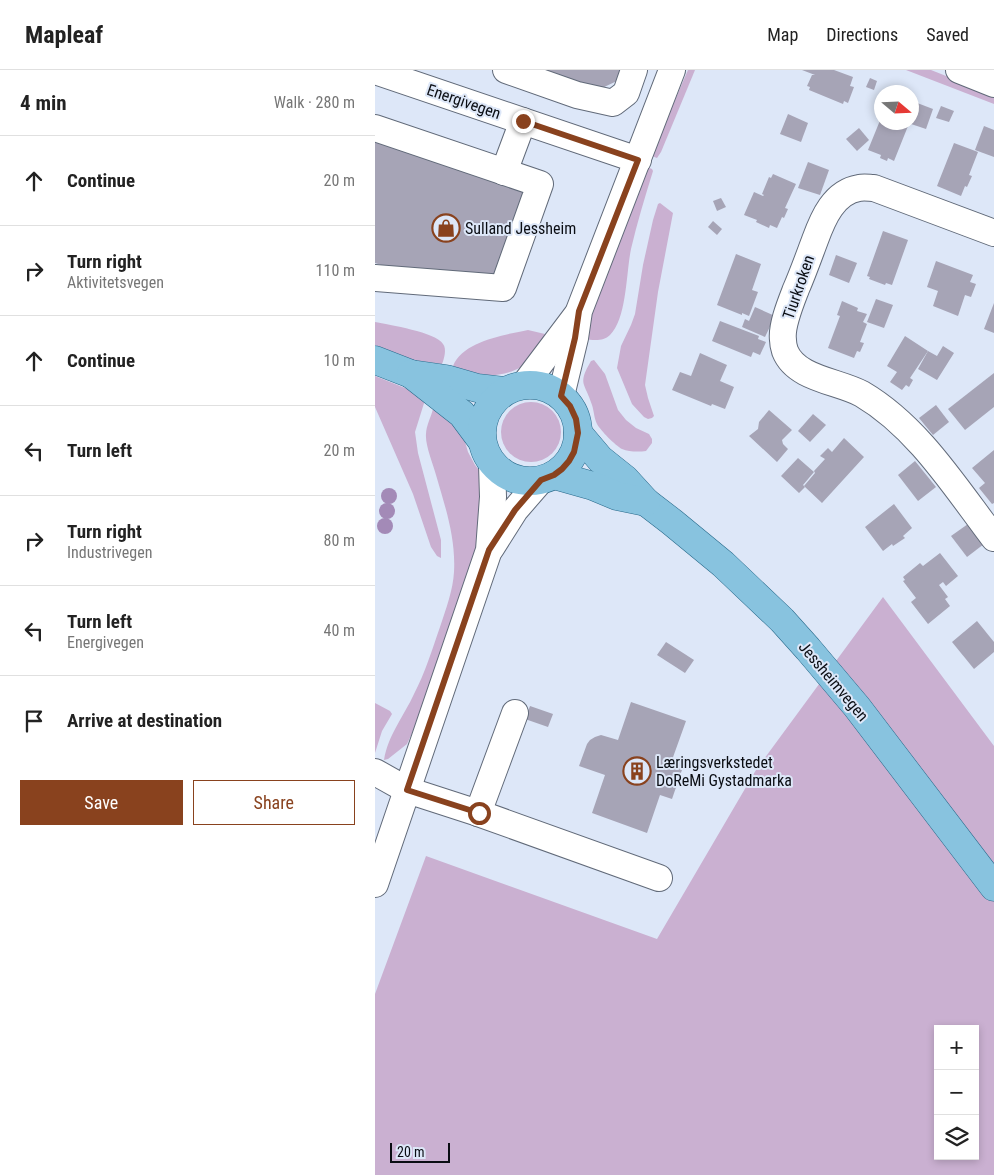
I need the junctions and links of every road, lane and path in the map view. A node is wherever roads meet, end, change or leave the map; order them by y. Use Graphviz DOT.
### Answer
graph roads {
  1 [pos="634,70"];
  2 [pos="672,70"];
  3 [pos="959,70"];
  4 [pos="378,71"];
  5 [pos="514,71"];
  6 [pos="994,84"];
  7 [pos="513,118"];
  8 [pos="375,128"];
  9 [pos="638,160"];
  10 [pos="504,172"];
  11 [pos="994,233"];
  12 [pos="375,278"];
  13 [pos="579,311"];
  14 [pos="375,360"];
  15 [pos="411,374"];
  16 [pos="514,388"];
  17 [pos="561,396"];
  18 [pos="578,433"];
  19 [pos="487,452"];
  20 [pos="547,477"];
  21 [pos="646,502"];
  22 [pos="994,538"];
  23 [pos="489,550"];
  24 [pos="515,713"];
  25 [pos="375,772"];
  26 [pos="407,790"];
  27 [pos="479,813"];
  28 [pos="377,874"];
  29 [pos="659,878"];
  30 [pos="994,887"];
  1 -- 5 [label="street"];
  2 -- 9 [label="street"];
  3 -- 6 [label="street"];
  4 -- 7 [label="street, Energivegen"];
  5 -- 7 [label="street"];
  7 -- 9 [label="street, Energivegen"];
  7 -- 10 [label="street"];
  8 -- 10 [label="street"];
  9 -- 13 [label="street"];
  10 -- 12 [label="street"];
  11 -- 22 [label="street, Tiurkroken"];
  13 -- 16 [label="street"];
  13 -- 17 [label="street"];
  14 -- 15 [label="main road"];
  15 -- 16 [label="main road"];
  15 -- 19 [label="main road"];
  16 -- 17 [label="main road"];
  16 -- 19 [label="main road"];
  17 -- 18 [label="main road"];
  18 -- 20 [label="main road"];
  18 -- 21 [label="main road, Jessheimvegen"];
  19 -- 20 [label="main road"];
  19 -- 23 [label="street"];
  20 -- 21 [label="main road, Jessheimvegen"];
  20 -- 23 [label="street"];
  21 -- 30 [label="main road, Jessheimvegen"];
  23 -- 26 [label="street"];
  24 -- 27 [label="street"];
  25 -- 26 [label="street"];
  26 -- 27 [label="street"];
  26 -- 28 [label="street"];
  27 -- 29 [label="street"];
}
